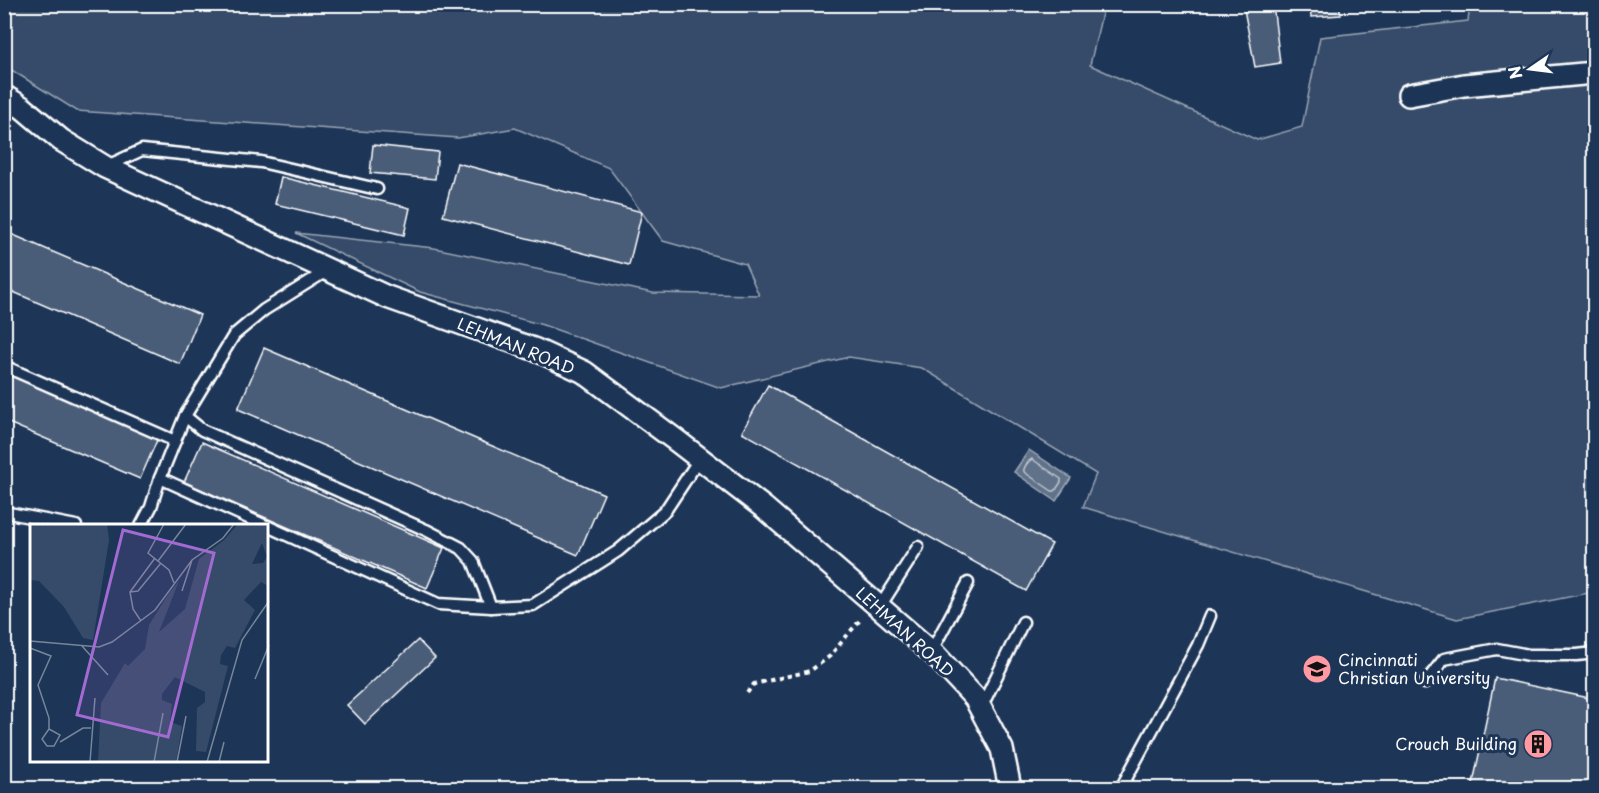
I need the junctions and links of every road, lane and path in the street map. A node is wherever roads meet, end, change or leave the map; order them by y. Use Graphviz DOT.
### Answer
graph roads {
  1 [pos="1594,74"];
  2 [pos="1409,95"];
  3 [pos="4,96"];
  4 [pos="105,167"];
  5 [pos="377,189"];
  6 [pos="328,270"];
  7 [pos="4,366"];
  8 [pos="185,416"];
  9 [pos="175,441"];
  10 [pos="700,458"];
  11 [pos="160,478"];
  12 [pos="4,512"];
  13 [pos="66,524"];
  14 [pos="142,524"];
  15 [pos="263,524"];
  16 [pos="268,526"];
  17 [pos="918,547"];
  18 [pos="968,583"];
  19 [pos="876,606"];
  20 [pos="491,607"];
  21 [pos="1210,615"];
  22 [pos="1023,622"];
  23 [pos="931,652"];
  24 [pos="1594,653"];
  25 [pos="1425,683"];
  26 [pos="747,693"];
  27 [pos="981,708"];
  28 [pos="1010,789"];
  29 [pos="1121,789"];
  1 -- 2 [label="street"];
  3 -- 4 [label="street, LEHMAN ROAD"];
  4 -- 5 [label="lane"];
  4 -- 6 [label="street, LEHMAN ROAD"];
  6 -- 8 [label="lane"];
  6 -- 10 [label="street, LEHMAN ROAD"];
  7 -- 9 [label="lane"];
  8 -- 9 [label="lane"];
  8 -- 20 [label="lane"];
  9 -- 11 [label="lane"];
  10 -- 19 [label="street, LEHMAN ROAD"];
  10 -- 20 [label="lane"];
  11 -- 14 [label="lane"];
  11 -- 15 [label="lane"];
  12 -- 13 [label="lane"];
  16 -- 20 [label="lane"];
  17 -- 19 [label="lane"];
  18 -- 23 [label="lane"];
  19 -- 23 [label="street, LEHMAN ROAD"];
  19 -- 26 [label="path"];
  21 -- 29 [label="lane"];
  22 -- 27 [label="lane"];
  23 -- 27 [label="street, LEHMAN ROAD"];
  24 -- 25 [label="lane"];
  27 -- 28 [label="street, LEHMAN ROAD"];
}
